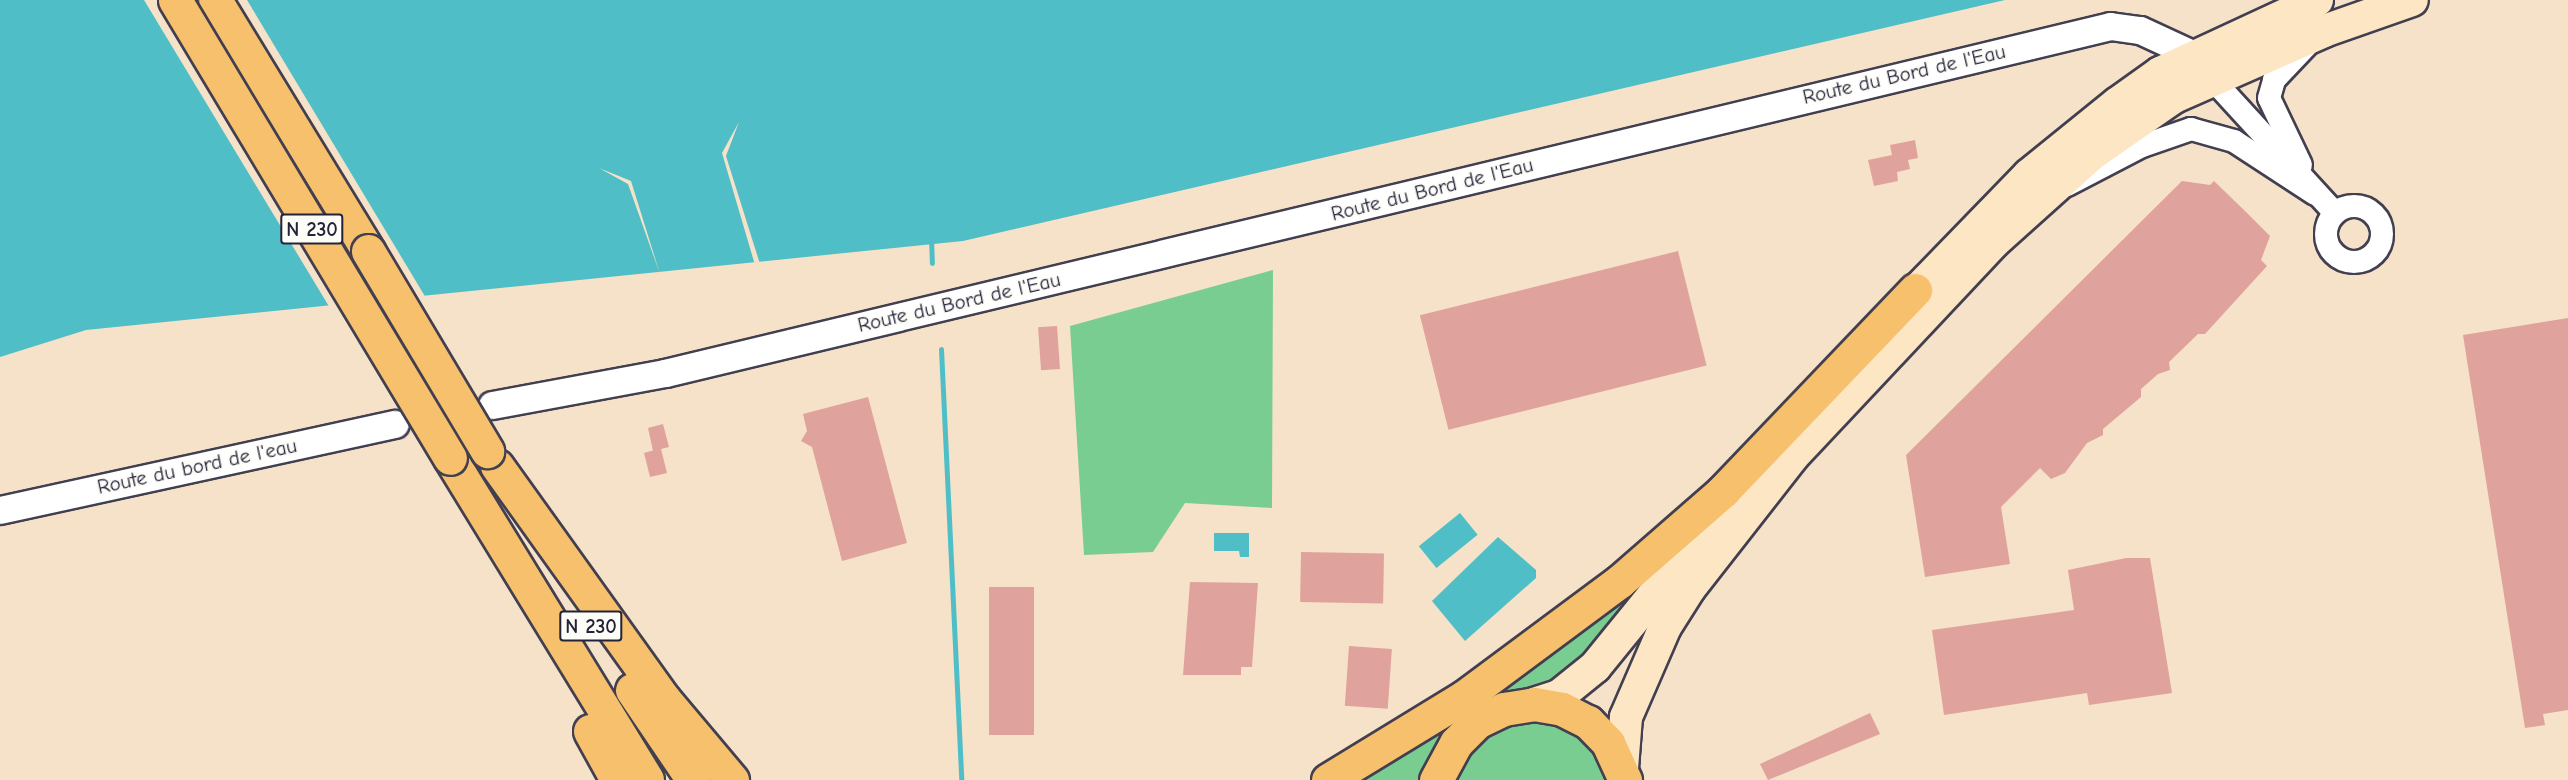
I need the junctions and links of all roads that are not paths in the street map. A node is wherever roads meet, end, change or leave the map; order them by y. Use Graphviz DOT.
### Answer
graph roads {
  1 [pos="175,0"];
  2 [pos="215,0"];
  3 [pos="2317,0"];
  4 [pos="2412,0"];
  5 [pos="2324,31"];
  6 [pos="2202,69"];
  7 [pos="2046,194"];
  8 [pos="2315,194"];
  9 [pos="2335,213"];
  10 [pos="1915,290"];
  11 [pos="492,405"];
  12 [pos="395,424"];
  13 [pos="492,459"];
  14 [pos="455,467"];
  15 [pos="0,510"];
  16 [pos="1534,704"];
  17 [pos="1625,775"];
  18 [pos="1439,776"];
  19 [pos="617,780"];
  20 [pos="647,780"];
  21 [pos="693,780"];
  22 [pos="732,780"];
  23 [pos="1328,780"];
  1 -- 14 [label="main road, N 230, bridge"];
  2 -- 13 [label="main road, N 230, bridge"];
  3 -- 6 [label="main road"];
  4 -- 5 [label="main road"];
  5 -- 6 [label="main road"];
  5 -- 8 [label="street"];
  6 -- 7 [label="main road"];
  6 -- 8 [label="street"];
  6 -- 10 [label="main road"];
  6 -- 11 [label="street, Route du Bord de l'Eau"];
  7 -- 8 [label="street"];
  7 -- 17 [label="main road"];
  8 -- 9 [label="street"];
  10 -- 16 [label="main road"];
  10 -- 23 [label="main road"];
  12 -- 15 [label="street, Route du bord de l'eau"];
  13 -- 21 [label="main road, N 230"];
  13 -- 22 [label="main road"];
  14 -- 19 [label="main road"];
  14 -- 20 [label="main road, N 230"];
  16 -- 17 [label="main road"];
  16 -- 18 [label="main road"];
}
